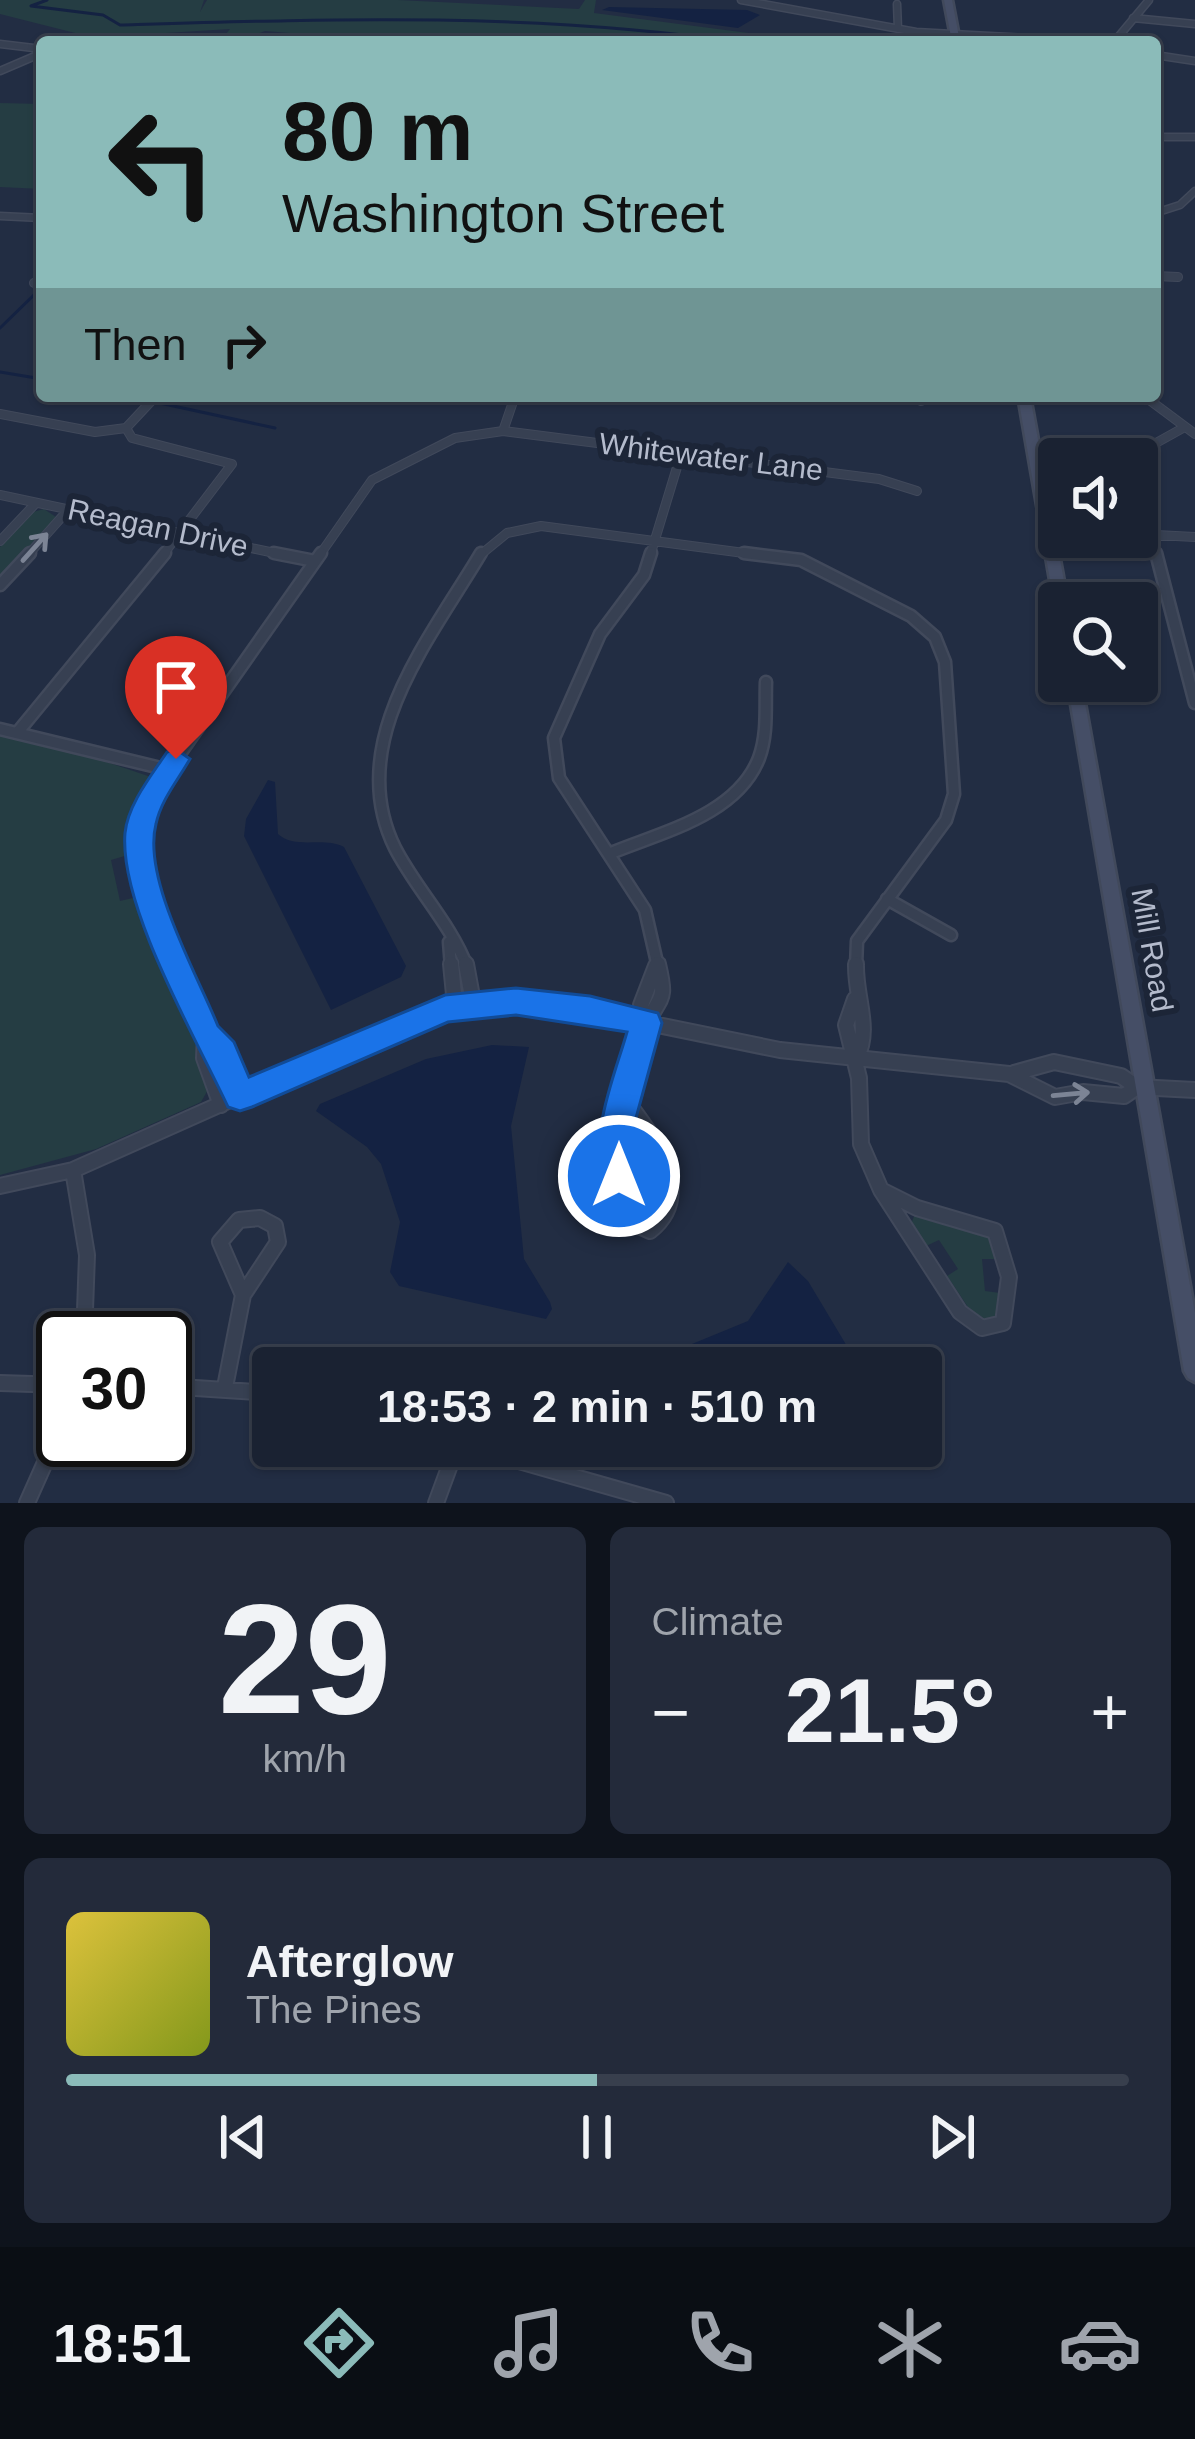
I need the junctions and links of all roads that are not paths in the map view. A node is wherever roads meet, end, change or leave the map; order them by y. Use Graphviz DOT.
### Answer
graph roads {
  1 [pos="742,0"];
  2 [pos="948,0"];
  3 [pos="1148,0"];
  4 [pos="897,4"];
  5 [pos="1133,18"];
  6 [pos="1195,24"];
  7 [pos="898,29"];
  8 [pos="942,36"];
  9 [pos="955,36"];
  10 [pos="1119,36"];
  11 [pos="0,44"];
  12 [pos="36,50"];
  13 [pos="36,54"];
  14 [pos="1161,56"];
  15 [pos="1195,61"];
  16 [pos="0,71"];
  17 [pos="1161,136"];
  18 [pos="1195,136"];
  19 [pos="1195,191"];
  20 [pos="1161,210"];
  21 [pos="0,216"];
  22 [pos="36,218"];
  23 [pos="1161,276"];
  24 [pos="1178,277"];
  25 [pos="150,402"];
  26 [pos="512,402"];
  27 [pos="1025,402"];
  28 [pos="1151,402"];
  29 [pos="0,414"];
  30 [pos="126,428"];
  31 [pos="1183,428"];
  32 [pos="503,431"];
  33 [pos="1195,434"];
  34 [pos="1158,442"];
  35 [pos="681,454"];
  36 [pos="1038,461"];
  37 [pos="917,491"];
  38 [pos="0,495"];
  39 [pos="36,502"];
  40 [pos="69,509"];
  41 [pos="180,533"];
  42 [pos="1158,535"];
  43 [pos="1195,537"];
  44 [pos="655,539"];
  45 [pos="0,541"];
  46 [pos="1158,558"];
  47 [pos="315,561"];
  48 [pos="0,585"];
  49 [pos="924,604"];
  50 [pos="911,616"];
  51 [pos="766,682"];
  52 [pos="1077,702"];
  53 [pos="1195,703"];
  54 [pos="0,728"];
  55 [pos="17,733"];
  56 [pos="169,770"];
  57 [pos="610,853"];
  58 [pos="886,899"];
  59 [pos="951,935"];
  60 [pos="463,1005"];
  61 [pos="646,1023"];
  62 [pos="205,1034"];
  63 [pos="856,1059"];
  64 [pos="1009,1073"];
  65 [pos="1141,1087"];
  66 [pos="1195,1090"];
  67 [pos="240,1096"];
  68 [pos="625,1099"];
  69 [pos="220,1105"];
  70 [pos="73,1170"];
  71 [pos="0,1186"];
  72 [pos="880,1190"];
  73 [pos="243,1295"];
  74 [pos="85,1311"];
  75 [pos="1195,1371"];
  76 [pos="0,1383"];
  77 [pos="36,1384"];
  78 [pos="192,1386"];
  79 [pos="225,1387"];
  80 [pos="252,1390"];
  81 [pos="43,1467"];
  82 [pos="452,1467"];
  83 [pos="537,1467"];
  84 [pos="27,1503"];
  85 [pos="436,1503"];
  86 [pos="667,1503"];
  1 -- 7 [label="street"];
  2 -- 9 [label="street"];
  3 -- 5 [label="street"];
  4 -- 7 [label="street"];
  5 -- 6 [label="street"];
  5 -- 10 [label="street"];
  7 -- 8 [label="street"];
  11 -- 12 [label="street"];
  13 -- 16 [label="street"];
  14 -- 15 [label="street"];
  17 -- 18 [label="street"];
  19 -- 20 [label="street"];
  21 -- 22 [label="street"];
  23 -- 24 [label="street"];
  25 -- 30 [label="street"];
  26 -- 32 [label="street"];
  27 -- 36 [label="street"];
  28 -- 31 [label="street"];
  29 -- 30 [label="street"];
  30 -- 41 [label="street"];
  31 -- 33 [label="street"];
  31 -- 34 [label="street"];
  32 -- 35 [label="street, Whitewater Lane"];
  32 -- 47 [label="street, Whitewater Lane"];
  35 -- 37 [label="street, Whitewater Lane"];
  35 -- 44 [label="street"];
  38 -- 39 [label="street, Reagan Drive"];
  39 -- 40 [label="street, Reagan Drive"];
  39 -- 45 [label="street"];
  40 -- 41 [label="street, Reagan Drive"];
  48 -- 40 [label="street, one-way"];
  41 -- 47 [label="street, Reagan Drive"];
  41 -- 55 [label="street"];
  42 -- 43 [label="street"];
  44 -- 50 [label="street"];
  44 -- 57 [label="street"];
  44 -- 60 [label="street"];
  46 -- 53 [label="street"];
  47 -- 56 [label="street, Whitewater Lane"];
  49 -- 50 [label="street"];
  50 -- 58 [label="street"];
  51 -- 57 [label="street"];
  52 -- 65 [label="street, Mill Road"];
  54 -- 55 [label="street"];
  55 -- 56 [label="street"];
  56 -- 62 [label="street, Whitewater Lane"];
  57 -- 61 [label="street"];
  58 -- 59 [label="street"];
  58 -- 63 [label="street"];
  60 -- 61 [label="street"];
  60 -- 67 [label="street"];
  61 -- 63 [label="street"];
  61 -- 68 [label="street"];
  62 -- 67 [label="street"];
  62 -- 69 [label="street"];
  63 -- 64 [label="street"];
  63 -- 72 [label="street"];
  64 -- 65 [label="street"];
  64 -- 65 [label="street, one-way"];
  65 -- 66 [label="street"];
  65 -- 75 [label="street, Mill Road"];
  67 -- 69 [label="street"];
  68 -- 68 [label="street"];
  69 -- 70 [label="street"];
  70 -- 71 [label="street"];
  70 -- 74 [label="street"];
  72 -- 72 [label="street"];
  73 -- 73 [label="street"];
  73 -- 79 [label="street"];
  76 -- 77 [label="street"];
  78 -- 79 [label="street"];
  79 -- 80 [label="street"];
  81 -- 84 [label="street"];
  82 -- 85 [label="street"];
  83 -- 86 [label="street"];
}
